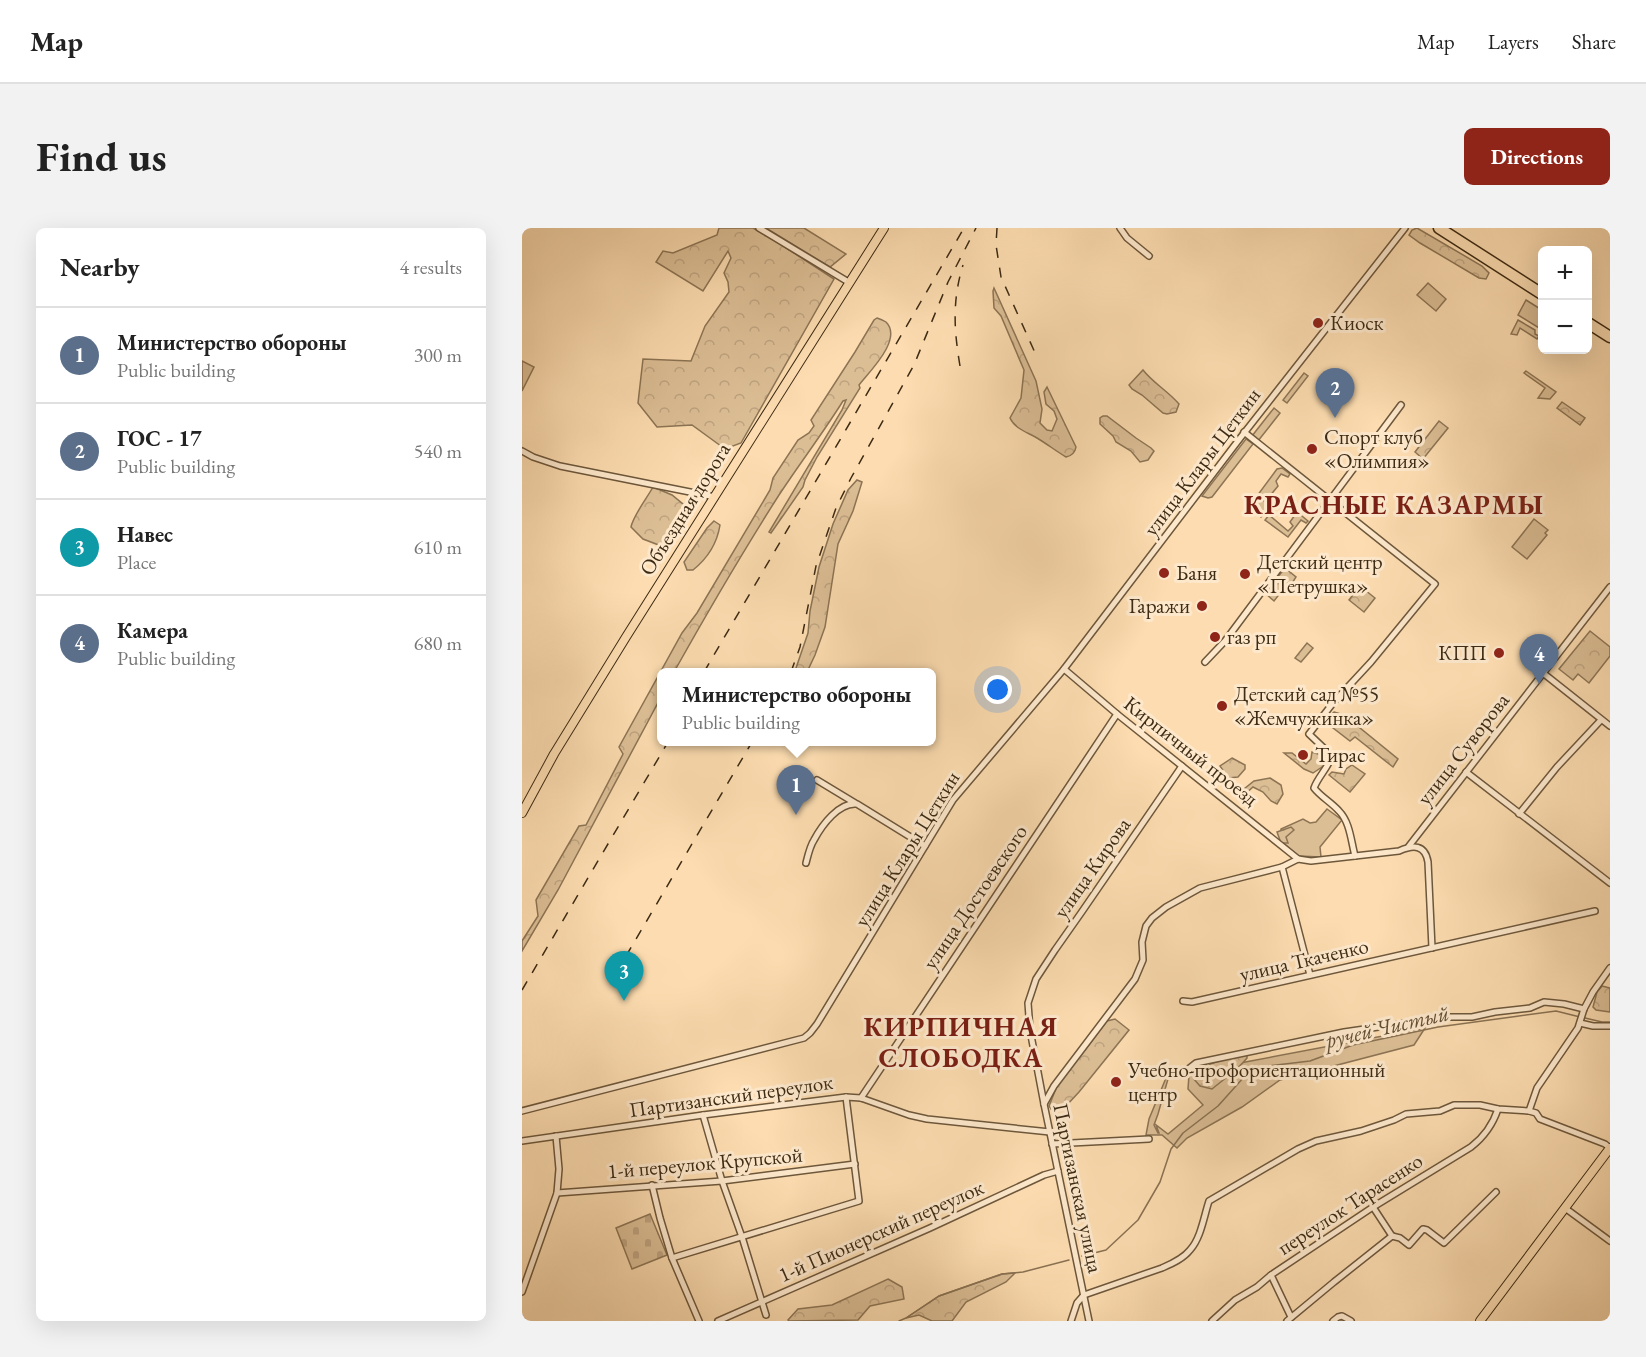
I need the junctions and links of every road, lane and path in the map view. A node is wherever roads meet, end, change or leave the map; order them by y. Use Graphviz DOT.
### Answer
graph roads {
  1 [pos="759,228"];
  2 [pos="884,228"];
  3 [pos="1120,228"];
  4 [pos="1405,228"];
  5 [pos="1439,228"];
  6 [pos="1149,256"];
  7 [pos="850,284"];
  8 [pos="1538,291"];
  9 [pos="1592,326"];
  10 [pos="1610,337"];
  11 [pos="1401,405"];
  12 [pos="1244,432"];
  13 [pos="522,451"];
  14 [pos="715,497"];
  15 [pos="1331,501"];
  16 [pos="1610,587"];
  17 [pos="1205,663"];
  18 [pos="1064,669"];
  19 [pos="1543,673"];
  20 [pos="1117,714"];
  21 [pos="1601,720"];
  22 [pos="1610,726"];
  23 [pos="1182,766"];
  24 [pos="1466,772"];
  25 [pos="817,780"];
  26 [pos="856,804"];
  27 [pos="522,813"];
  28 [pos="1520,814"];
  29 [pos="925,846"];
  30 [pos="1409,846"];
  31 [pos="1355,856"];
  32 [pos="1298,859"];
  33 [pos="806,862"];
  34 [pos="1282,867"];
  35 [pos="1610,883"];
  36 [pos="1595,911"];
  37 [pos="1432,948"];
  38 [pos="1610,968"];
  39 [pos="1310,975"];
  40 [pos="1031,990"];
  41 [pos="1183,1001"];
  42 [pos="1584,1010"];
  43 [pos="1580,1022"];
  44 [pos="1610,1026"];
  45 [pos="1182,1074"];
  46 [pos="846,1097"];
  47 [pos="861,1098"];
  48 [pos="1044,1104"];
  49 [pos="1498,1109"];
  50 [pos="1529,1110"];
  51 [pos="522,1111"];
  52 [pos="703,1115"];
  53 [pos="1050,1132"];
  54 [pos="556,1136"];
  55 [pos="1149,1138"];
  56 [pos="522,1141"];
  57 [pos="1052,1144"];
  58 [pos="1610,1148"];
  59 [pos="855,1164"];
  60 [pos="1058,1171"];
  61 [pos="722,1181"];
  62 [pos="652,1185"];
  63 [pos="1496,1192"];
  64 [pos="557,1193"];
  65 [pos="1373,1208"];
  66 [pos="1565,1208"];
  67 [pos="1392,1236"];
  68 [pos="742,1237"];
  69 [pos="1610,1241"];
  70 [pos="672,1258"];
  71 [pos="1270,1275"];
  72 [pos="522,1292"];
  73 [pos="1084,1295"];
  74 [pos="761,1302"];
  75 [pos="766,1315"];
  76 [pos="1289,1319"];
  77 [pos="699,1321"];
  78 [pos="717,1321"];
  79 [pos="1071,1321"];
  80 [pos="1089,1321"];
  81 [pos="1212,1321"];
  82 [pos="1333,1321"];
  83 [pos="1351,1321"];
  84 [pos="1480,1321"];
  1 -- 7 [label="street"];
  2 -- 7 [label="main road, Объездная дорога"];
  3 -- 6 [label="street"];
  4 -- 12 [label="street, улица Клары Цеткин"];
  5 -- 8 [label="highway"];
  7 -- 14 [label="main road, Объездная дорога"];
  9 -- 10 [label="highway"];
  11 -- 15 [label="street"];
  12 -- 15 [label="street"];
  12 -- 18 [label="street, улица Клары Цеткин"];
  13 -- 14 [label="street"];
  14 -- 27 [label="main road, Объездная дорога"];
  15 -- 17 [label="street"];
  15 -- 31 [label="street"];
  16 -- 19 [label="street, улица Суворова"];
  18 -- 20 [label="street, Кирпичный проезд"];
  18 -- 29 [label="street, улица Клары Цеткин"];
  19 -- 21 [label="street"];
  19 -- 24 [label="street, улица Суворова"];
  20 -- 23 [label="street, Кирпичный проезд"];
  20 -- 47 [label="street, улица Достоевского"];
  21 -- 22 [label="street"];
  21 -- 28 [label="street"];
  23 -- 32 [label="street, Кирпичный проезд"];
  23 -- 40 [label="street, улица Кирова"];
  24 -- 28 [label="street"];
  24 -- 30 [label="street, улица Суворова"];
  25 -- 26 [label="street"];
  26 -- 29 [label="street"];
  26 -- 33 [label="street"];
  28 -- 35 [label="street"];
  29 -- 51 [label="street, улица Клары Цеткин"];
  30 -- 31 [label="street"];
  30 -- 37 [label="street"];
  31 -- 32 [label="street"];
  32 -- 34 [label="street"];
  34 -- 39 [label="street"];
  34 -- 48 [label="street"];
  36 -- 37 [label="street, улица Ткаченко"];
  37 -- 39 [label="street, улица Ткаченко"];
  38 -- 42 [label="street"];
  39 -- 41 [label="street, улица Ткаченко"];
  40 -- 48 [label="street, Партизанская улица"];
  42 -- 43 [label="street"];
  42 -- 45 [label="street"];
  43 -- 44 [label="street"];
  43 -- 50 [label="street"];
  46 -- 47 [label="street, Партизанский переулок"];
  46 -- 52 [label="street, Партизанский переулок"];
  46 -- 59 [label="street"];
  47 -- 53 [label="street, Партизанский переулок"];
  48 -- 53 [label="street, Партизанская улица"];
  49 -- 50 [label="street"];
  49 -- 65 [label="street, переулок Тарасенко"];
  49 -- 73 [label="street"];
  50 -- 58 [label="street"];
  52 -- 54 [label="street, Партизанский переулок"];
  52 -- 61 [label="street"];
  53 -- 57 [label="street, Партизанская улица"];
  54 -- 56 [label="street, Партизанский переулок"];
  54 -- 64 [label="street"];
  55 -- 57 [label="street"];
  57 -- 60 [label="street, Партизанская улица"];
  58 -- 66 [label="main road"];
  59 -- 61 [label="street, 1-й переулок Крупской"];
  59 -- 68 [label="street"];
  60 -- 73 [label="street, Партизанская улица"];
  60 -- 74 [label="street, 1-й Пионерский переулок"];
  61 -- 62 [label="street, 1-й переулок Крупской"];
  61 -- 68 [label="street"];
  62 -- 64 [label="street, 1-й переулок Крупской"];
  62 -- 70 [label="street"];
  63 -- 67 [label="street"];
  64 -- 72 [label="street"];
  65 -- 67 [label="street"];
  65 -- 71 [label="street, переулок Тарасенко"];
  66 -- 69 [label="street"];
  66 -- 84 [label="main road"];
  67 -- 76 [label="street"];
  68 -- 70 [label="street"];
  68 -- 74 [label="street"];
  70 -- 77 [label="street"];
  71 -- 76 [label="street"];
  71 -- 81 [label="street, переулок Тарасенко"];
  73 -- 79 [label="street"];
  73 -- 80 [label="street, Партизанская улица"];
  74 -- 75 [label="street"];
  74 -- 78 [label="street, 1-й Пионерский переулок"];
  82 -- 83 [label="street"];
}
